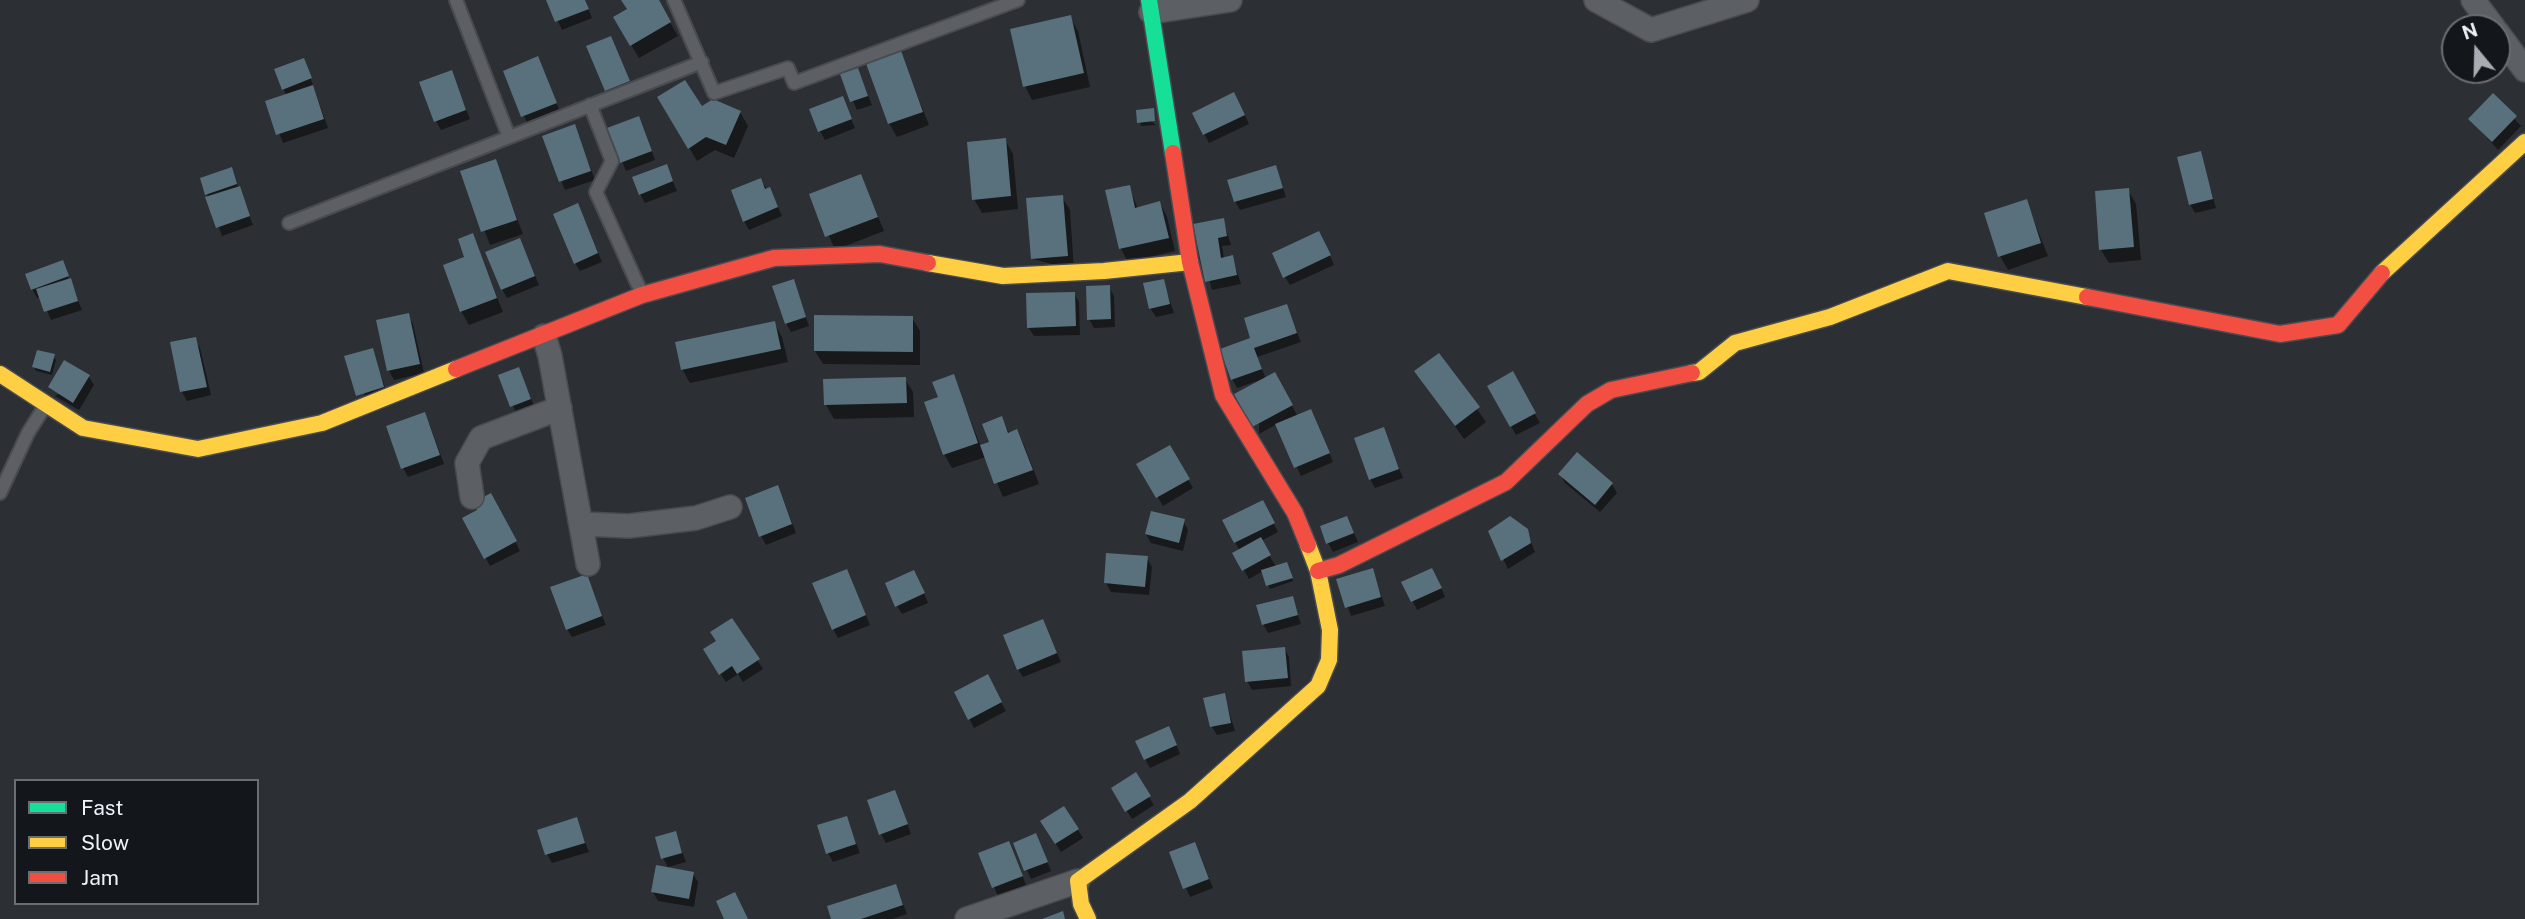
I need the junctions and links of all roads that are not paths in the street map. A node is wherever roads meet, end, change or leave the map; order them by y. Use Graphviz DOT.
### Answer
graph roads {
  1 [pos="456,0"];
  2 [pos="674,0"];
  3 [pos="1018,0"];
  4 [pos="1230,0"];
  5 [pos="1596,0"];
  6 [pos="1747,0"];
  7 [pos="1150,6"];
  8 [pos="2511,51"];
  9 [pos="702,62"];
  10 [pos="2525,70"];
  11 [pos="590,105"];
  12 [pos="509,137"];
  13 [pos="2525,142"];
  14 [pos="289,223"];
  15 [pos="1190,262"];
  16 [pos="642,295"];
  17 [pos="544,336"];
  18 [pos="0,374"];
  19 [pos="47,404"];
  20 [pos="560,408"];
  21 [pos="0,493"];
  22 [pos="472,497"];
  23 [pos="730,507"];
  24 [pos="583,524"];
  25 [pos="588,564"];
  26 [pos="1318,571"];
  27 [pos="1078,881"];
  28 [pos="967,919"];
  29 [pos="1088,919"];
  1 -- 12 [label="lane"];
  2 -- 9 [label="lane"];
  3 -- 9 [label="lane"];
  4 -- 7 [label="street"];
  5 -- 6 [label="street"];
  7 -- 15 [label="street"];
  8 -- 10 [label="street"];
  9 -- 11 [label="lane"];
  11 -- 12 [label="lane"];
  11 -- 16 [label="lane"];
  12 -- 14 [label="lane"];
  13 -- 26 [label="street"];
  15 -- 16 [label="street"];
  15 -- 26 [label="street"];
  16 -- 17 [label="street"];
  17 -- 19 [label="street"];
  17 -- 20 [label="street"];
  18 -- 19 [label="street"];
  19 -- 21 [label="lane"];
  20 -- 22 [label="street"];
  20 -- 24 [label="street"];
  23 -- 24 [label="street"];
  24 -- 25 [label="street"];
  26 -- 27 [label="street"];
  27 -- 28 [label="street"];
  27 -- 29 [label="street"];
}
